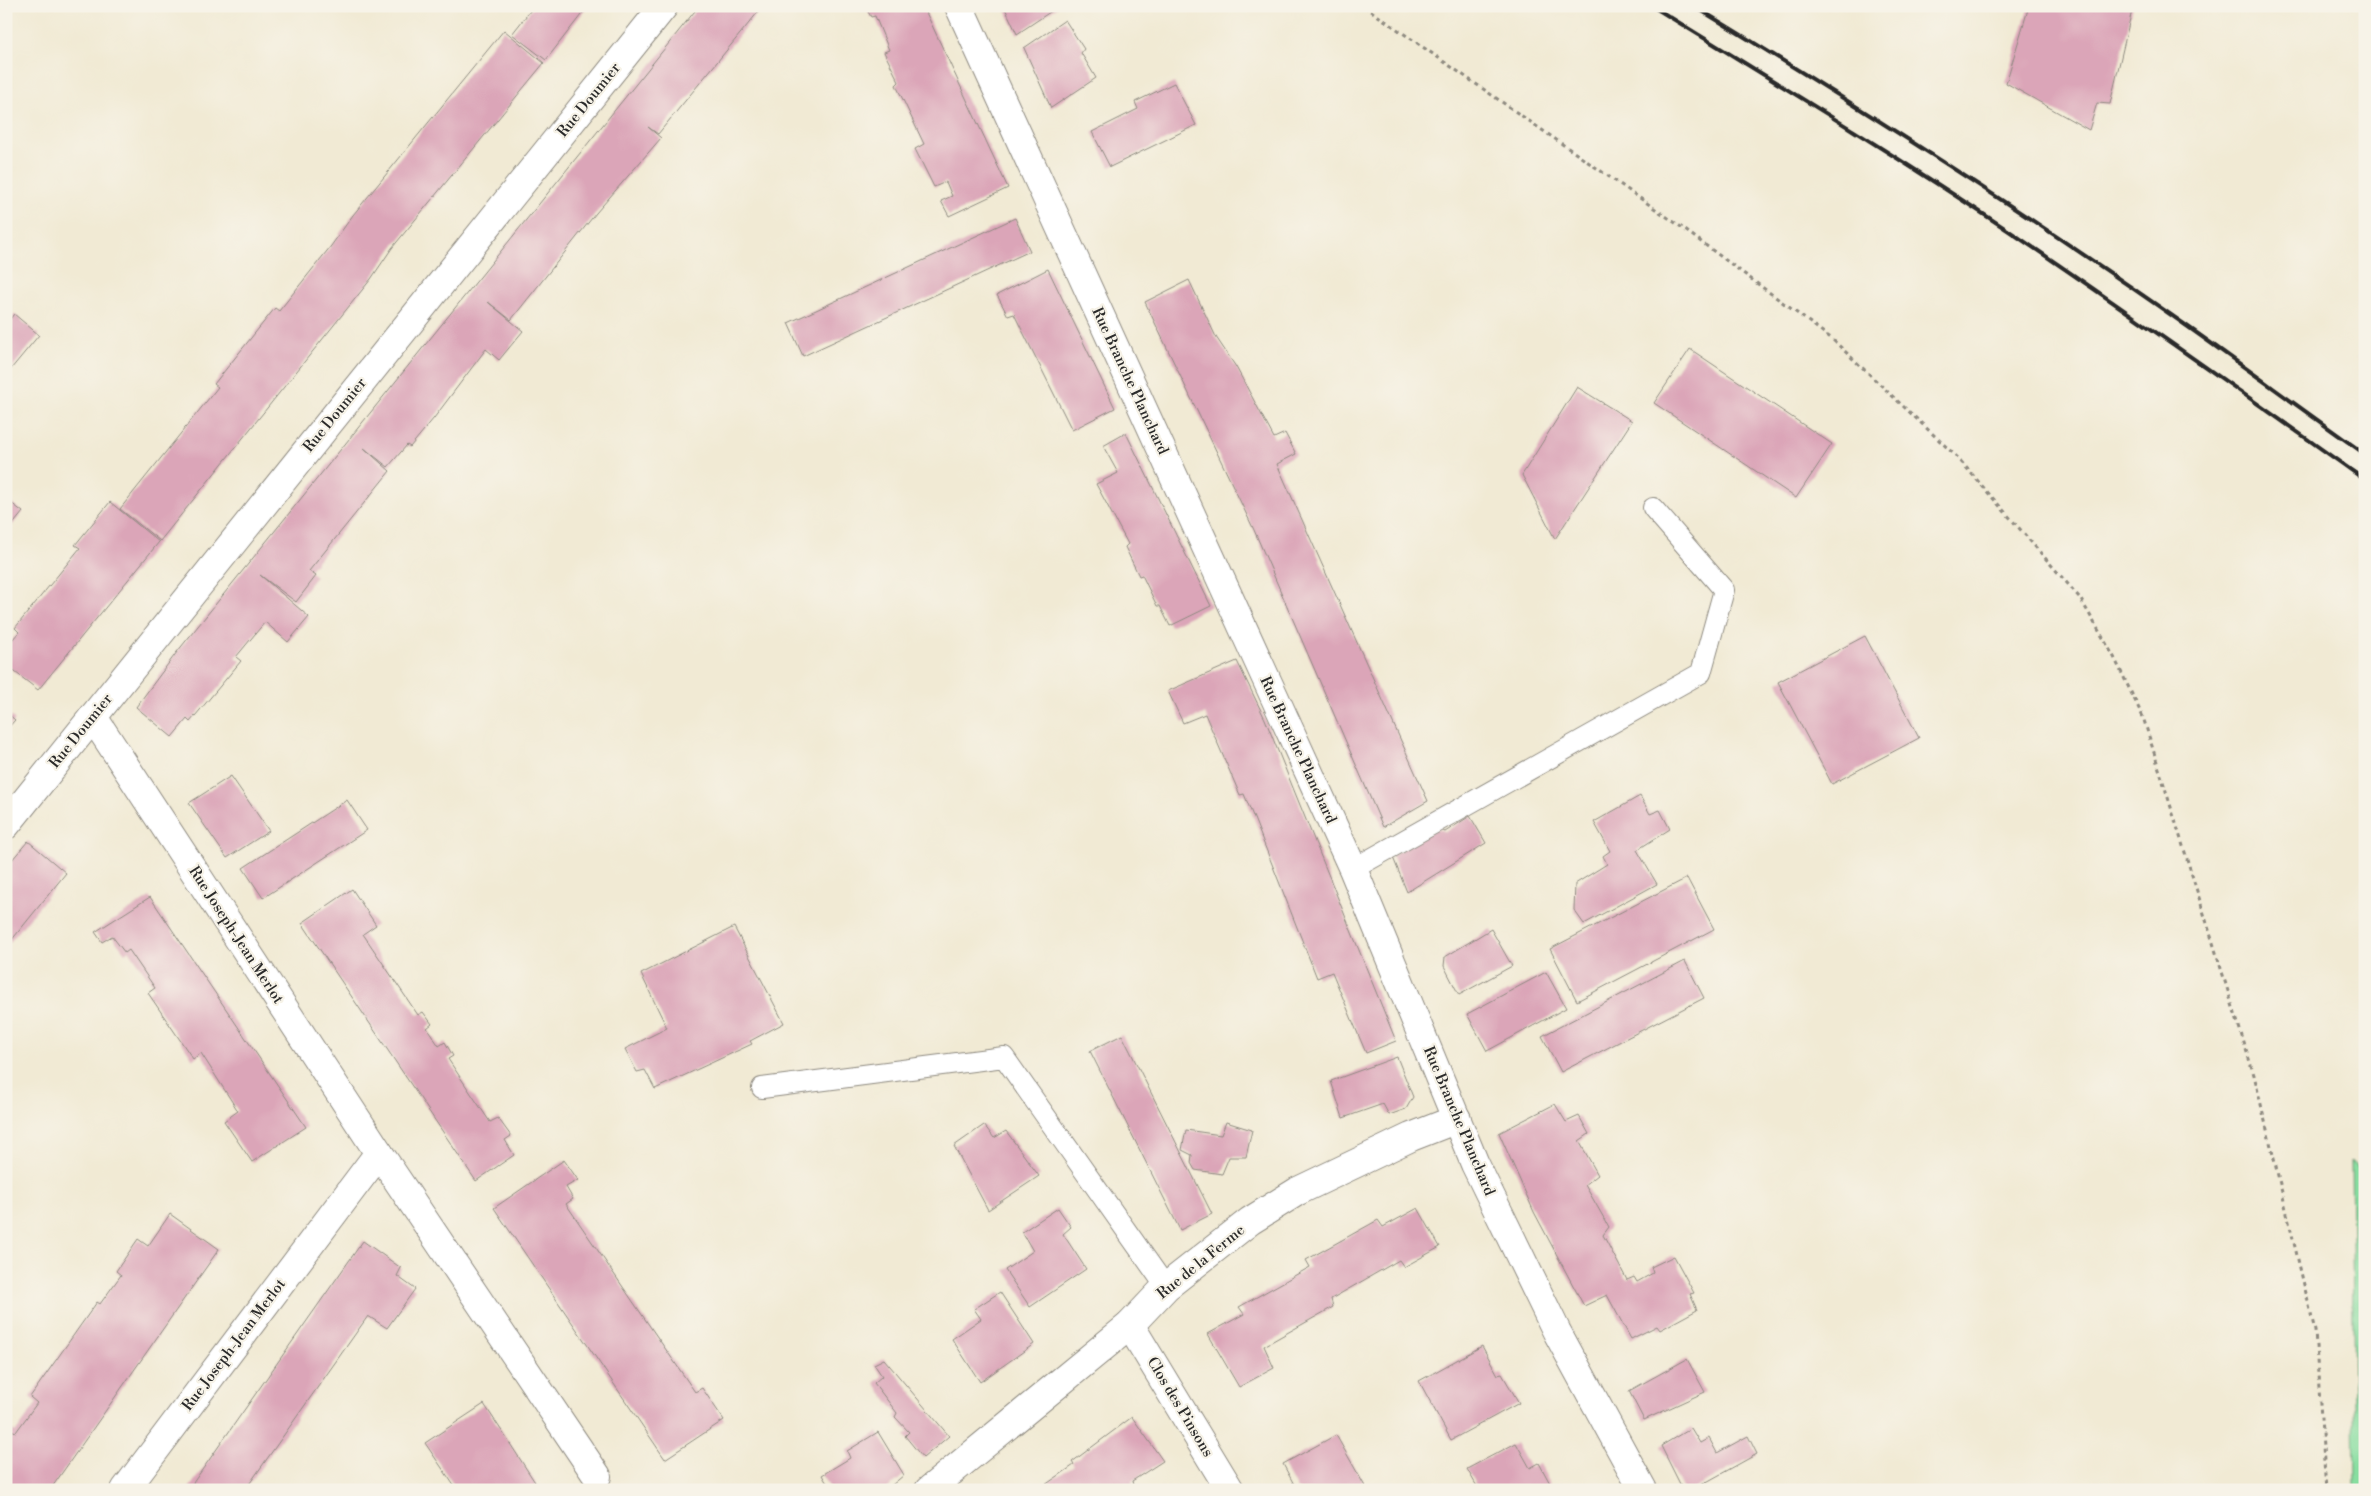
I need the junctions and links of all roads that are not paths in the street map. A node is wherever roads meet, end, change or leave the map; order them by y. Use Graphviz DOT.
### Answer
graph roads {
  1 [pos="664,6"];
  2 [pos="959,6"];
  3 [pos="1653,508"];
  4 [pos="93,717"];
  5 [pos="6,825"];
  6 [pos="1353,869"];
  7 [pos="762,1088"];
  8 [pos="1457,1119"];
  9 [pos="379,1153"];
  10 [pos="1166,1287"];
  11 [pos="1130,1325"];
  12 [pos="597,1476"];
  13 [pos="125,1490"];
  14 [pos="929,1490"];
  15 [pos="1230,1490"];
  16 [pos="1643,1490"];
  1 -- 4 [label="street, Rue Doumier"];
  2 -- 6 [label="street, Rue Branche Planchard"];
  3 -- 6 [label="lane"];
  4 -- 5 [label="street, Rue Doumier"];
  4 -- 9 [label="street, Rue Joseph-Jean Merlot"];
  6 -- 8 [label="street, Rue Branche Planchard"];
  7 -- 10 [label="lane"];
  8 -- 10 [label="street, Rue de la Ferme"];
  8 -- 16 [label="street, Rue Branche Planchard"];
  9 -- 12 [label="street, Rue Joseph-Jean Merlot"];
  9 -- 13 [label="street, Rue Joseph-Jean Merlot"];
  10 -- 11 [label="street, Rue de la Ferme"];
  11 -- 14 [label="street, Rue de la Ferme"];
  11 -- 15 [label="street, Clos des Pinsons"];
}
